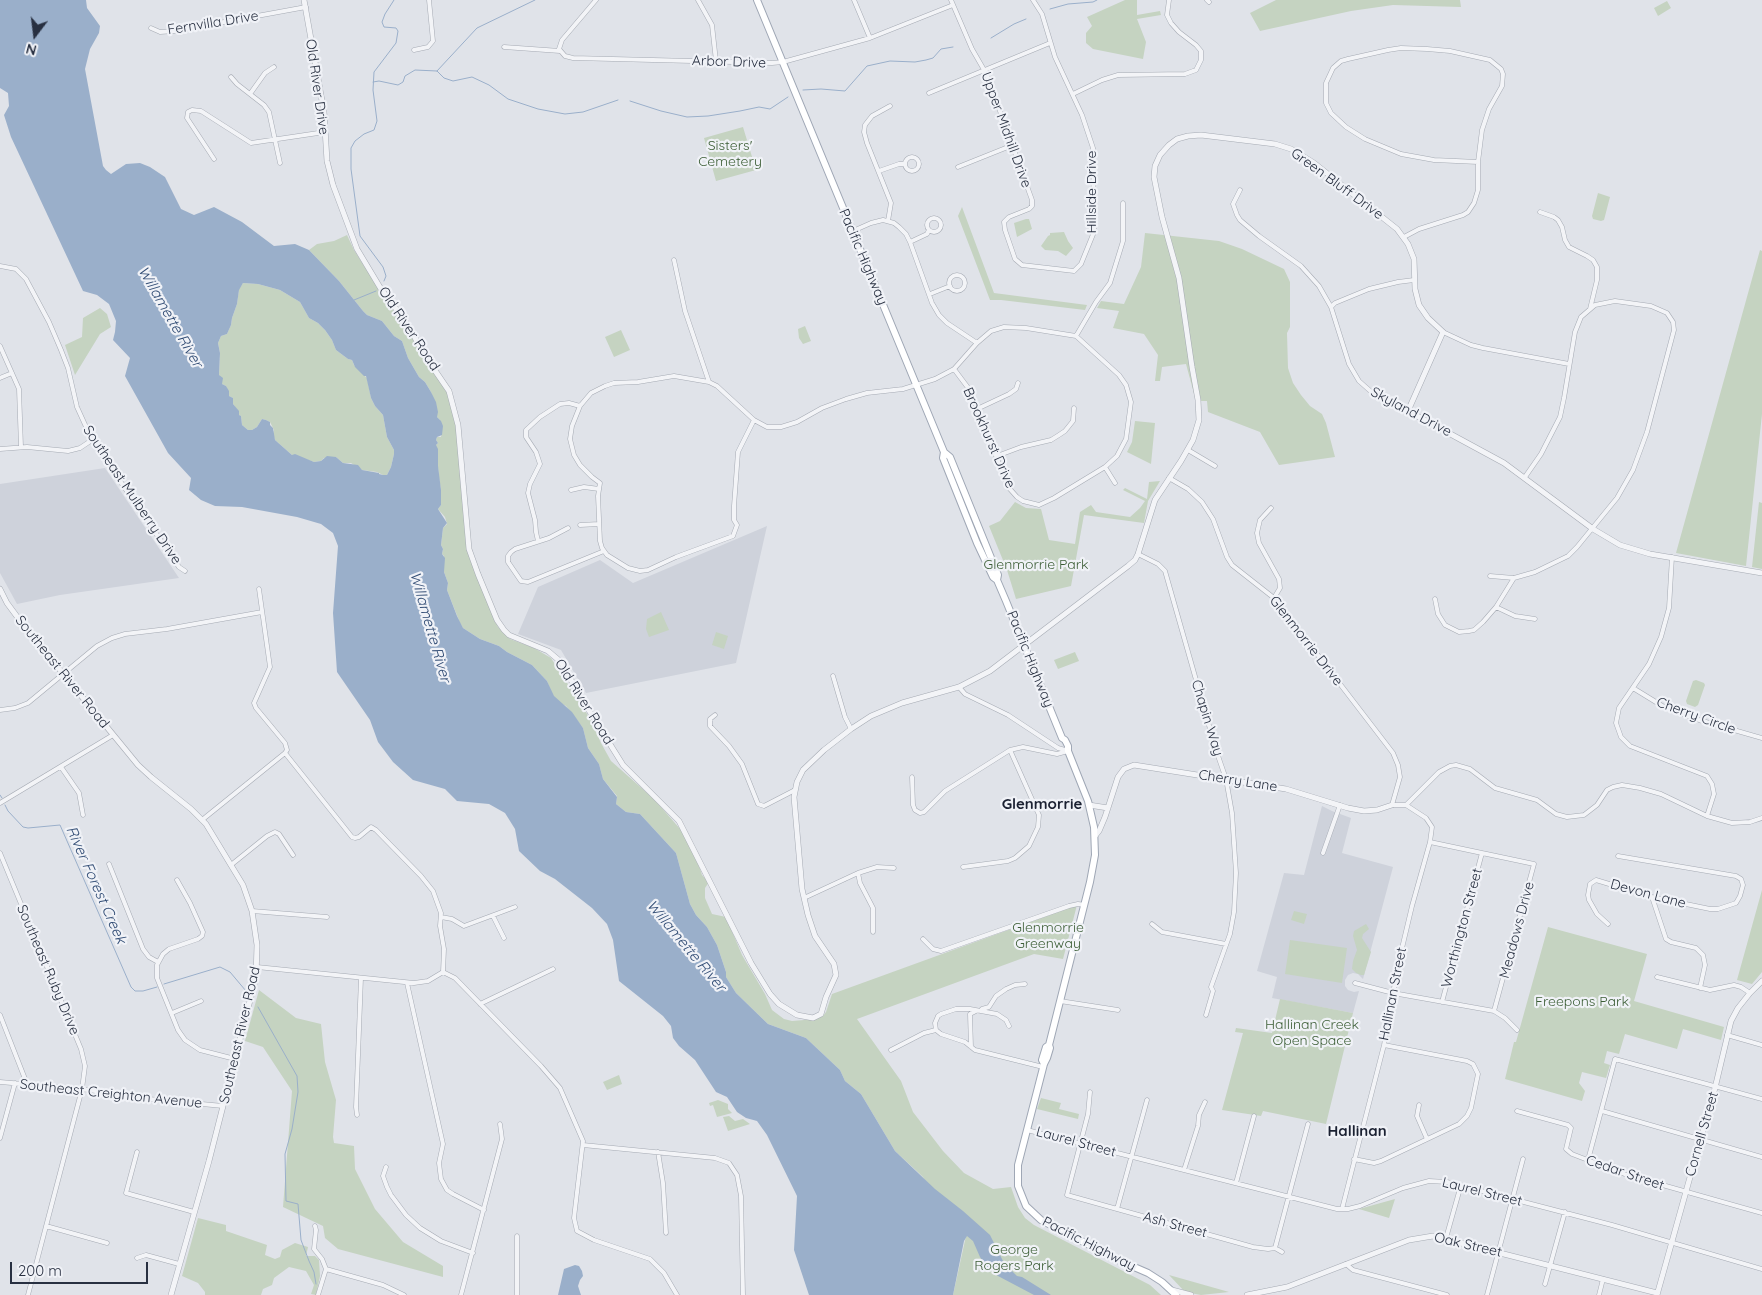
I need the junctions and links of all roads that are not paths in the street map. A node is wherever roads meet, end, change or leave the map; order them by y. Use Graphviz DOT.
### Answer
graph roads {
  1 [pos="304,0"];
  2 [pos="429,0"];
  3 [pos="596,0"];
  4 [pos="698,0"];
  5 [pos="757,0"];
  6 [pos="854,0"];
  7 [pos="951,0"];
  8 [pos="1034,0"];
  9 [pos="1168,0"];
  10 [pos="954,5"];
  11 [pos="306,7"];
  12 [pos="151,28"];
  13 [pos="870,38"];
  14 [pos="1050,43"];
  15 [pos="504,48"];
  16 [pos="414,50"];
  17 [pos="560,51"];
  18 [pos="716,61"];
  19 [pos="783,62"];
  20 [pos="274,66"];
  21 [pos="985,70"];
  22 [pos="231,77"];
  23 [pos="929,93"];
  24 [pos="250,94"];
  25 [pos="1073,94"];
  26 [pos="890,106"];
  27 [pos="325,132"];
  28 [pos="276,140"];
  29 [pos="1013,145"];
  30 [pos="214,159"];
  31 [pos="1478,162"];
  32 [pos="280,163"];
  33 [pos="905,164"];
  34 [pos="958,167"];
  35 [pos="879,171"];
  36 [pos="1240,190"];
  37 [pos="339,203"];
  38 [pos="1122,203"];
  39 [pos="1032,206"];
  40 [pos="1540,212"];
  41 [pos="1565,218"];
  42 [pos="888,221"];
  43 [pos="1560,223"];
  44 [pos="929,230"];
  45 [pos="853,232"];
  46 [pos="1404,237"];
  47 [pos="910,242"];
  48 [pos="674,260"];
  49 [pos="0,266"];
  50 [pos="1414,280"];
  51 [pos="950,286"];
  52 [pos="930,294"];
  53 [pos="1331,307"];
  54 [pos="1590,309"];
  55 [pos="1444,332"];
  56 [pos="1076,336"];
  57 [pos="977,343"];
  58 [pos="0,346"];
  59 [pos="1569,364"];
  60 [pos="954,369"];
  61 [pos="12,373"];
  62 [pos="0,378"];
  63 [pos="709,382"];
  64 [pos="1018,383"];
  65 [pos="916,385"];
  66 [pos="580,406"];
  67 [pos="977,408"];
  68 [pos="1074,408"];
  69 [pos="1408,411"];
  70 [pos="754,420"];
  71 [pos="92,440"];
  72 [pos="21,447"];
  73 [pos="0,449"];
  74 [pos="1188,450"];
  75 [pos="997,456"];
  76 [pos="1215,466"];
  77 [pos="1104,467"];
  78 [pos="1525,477"];
  79 [pos="1170,478"];
  80 [pos="1115,483"];
  81 [pos="599,489"];
  82 [pos="571,490"];
  83 [pos="1270,508"];
  84 [pos="600,524"];
  85 [pos="580,525"];
  86 [pos="568,528"];
  87 [pos="1593,529"];
  88 [pos="538,541"];
  89 [pos="604,551"];
  90 [pos="1138,554"];
  91 [pos="1672,558"];
  92 [pos="185,571"];
  93 [pos="1762,573"];
  94 [pos="1490,576"];
  95 [pos="1514,578"];
  96 [pos="0,589"];
  97 [pos="259,589"];
  98 [pos="1274,598"];
  99 [pos="1435,599"];
  100 [pos="7,603"];
  101 [pos="1,605"];
  102 [pos="1496,607"];
  103 [pos="262,612"];
  104 [pos="1535,619"];
  105 [pos="1024,646"];
  106 [pos="64,674"];
  107 [pos="833,676"];
  108 [pos="959,687"];
  109 [pos="1633,688"];
  110 [pos="0,710"];
  111 [pos="715,715"];
  112 [pos="851,728"];
  113 [pos="113,735"];
  114 [pos="1762,738"];
  115 [pos="1010,750"];
  116 [pos="1068,750"];
  117 [pos="286,753"];
  118 [pos="61,767"];
  119 [pos="912,777"];
  120 [pos="1226,779"];
  121 [pos="795,790"];
  122 [pos="0,803"];
  123 [pos="1089,805"];
  124 [pos="1340,805"];
  125 [pos="1392,805"];
  126 [pos="1406,805"];
  127 [pos="1108,808"];
  128 [pos="83,815"];
  129 [pos="1706,816"];
  130 [pos="1762,818"];
  131 [pos="202,820"];
  132 [pos="1095,836"];
  133 [pos="1430,842"];
  134 [pos="0,853"];
  135 [pos="1323,853"];
  136 [pos="1482,853"];
  137 [pos="293,855"];
  138 [pos="1618,856"];
  139 [pos="108,864"];
  140 [pos="231,865"];
  141 [pos="963,867"];
  142 [pos="894,868"];
  143 [pos="858,873"];
  144 [pos="177,880"];
  145 [pos="1652,897"];
  146 [pos="804,898"];
  147 [pos="1085,905"];
  148 [pos="515,907"];
  149 [pos="252,911"];
  150 [pos="493,916"];
  151 [pos="441,917"];
  152 [pos="327,918"];
  153 [pos="1152,924"];
  154 [pos="1608,924"];
  155 [pos="873,932"];
  156 [pos="504,938"];
  157 [pos="923,939"];
  158 [pos="1226,944"];
  159 [pos="158,962"];
  160 [pos="257,967"];
  161 [pos="553,969"];
  162 [pos="444,972"];
  163 [pos="1657,977"];
  164 [pos="361,978"];
  165 [pos="1762,981"];
  166 [pos="407,983"];
  167 [pos="1355,983"];
  168 [pos="1025,984"];
  169 [pos="1700,988"];
  170 [pos="1393,993"];
  171 [pos="1750,993"];
  172 [pos="201,1001"];
  173 [pos="1060,1001"];
  174 [pos="1442,1002"];
  175 [pos="480,1004"];
  176 [pos="982,1010"];
  177 [pos="1118,1010"];
  178 [pos="1494,1011"];
  179 [pos="172,1013"];
  180 [pos="0,1015"];
  181 [pos="1206,1015"];
  182 [pos="1009,1026"];
  183 [pos="936,1030"];
  184 [pos="1517,1030"];
  185 [pos="1727,1035"];
  186 [pos="1384,1045"];
  187 [pos="1762,1045"];
  188 [pos="971,1047"];
  189 [pos="891,1050"];
  190 [pos="235,1059"];
  191 [pos="1043,1065"];
  192 [pos="0,1082"];
  193 [pos="15,1083"];
  194 [pos="27,1084"];
  195 [pos="1715,1088"];
  196 [pos="82,1090"];
  197 [pos="1090,1092"];
  198 [pos="1762,1099"];
  199 [pos="1147,1100"];
  200 [pos="1204,1102"];
  201 [pos="1420,1105"];
  202 [pos="223,1106"];
  203 [pos="1517,1111"];
  204 [pos="1602,1111"];
  205 [pos="357,1115"];
  206 [pos="1254,1116"];
  207 [pos="500,1124"];
  208 [pos="1308,1124"];
  209 [pos="1027,1130"];
  210 [pos="0,1138"];
  211 [pos="1427,1139"];
  212 [pos="1701,1139"];
  213 [pos="1080,1143"];
  214 [pos="584,1145"];
  215 [pos="138,1152"];
  216 [pos="658,1152"];
  217 [pos="1131,1157"];
  218 [pos="1762,1157"];
  219 [pos="1354,1159"];
  220 [pos="1523,1159"];
  221 [pos="1588,1160"];
  222 [pos="386,1167"];
  223 [pos="1184,1170"];
  224 [pos="1236,1183"];
  225 [pos="1461,1185"];
  226 [pos="1686,1192"];
  227 [pos="1289,1197"];
  228 [pos="1512,1199"];
  229 [pos="1117,1209"];
  230 [pos="1342,1209"];
  231 [pos="484,1210"];
  232 [pos="194,1212"];
  233 [pos="1565,1212"];
  234 [pos="1762,1213"];
  235 [pos="46,1226"];
  236 [pos="315,1226"];
  237 [pos="666,1233"];
  238 [pos="517,1236"];
  239 [pos="1446,1238"];
  240 [pos="107,1243"];
  241 [pos="1671,1243"];
  242 [pos="1275,1248"];
  243 [pos="1282,1252"];
  244 [pos="1498,1252"];
  245 [pos="473,1254"];
  246 [pos="137,1258"];
  247 [pos="180,1264"];
  248 [pos="1346,1264"];
  249 [pos="1551,1265"];
  250 [pos="326,1269"];
  251 [pos="1762,1269"];
  252 [pos="1603,1279"];
  253 [pos="1545,1284"];
  254 [pos="1170,1289"];
  255 [pos="1657,1294"];
  256 [pos="28,1295"];
  257 [pos="171,1295"];
  258 [pos="318,1295"];
  259 [pos="404,1295"];
  260 [pos="461,1295"];
  261 [pos="517,1295"];
  262 [pos="677,1295"];
  263 [pos="743,1295"];
  264 [pos="1176,1295"];
  265 [pos="1191,1295"];
  266 [pos="1246,1295"];
  267 [pos="1447,1295"];
  268 [pos="1487,1295"];
  269 [pos="1599,1295"];
  270 [pos="1664,1295"];
  1 -- 11 [label="street, Old River Drive"];
  2 -- 16 [label="street"];
  3 -- 17 [label="street"];
  4 -- 18 [label="street"];
  5 -- 19 [label="main road, Pacific Highway"];
  6 -- 13 [label="street"];
  7 -- 10 [label="street, Upper Midhill Drive"];
  8 -- 14 [label="street, Hillside Drive"];
  9 -- 25 [label="street"];
  10 -- 13 [label="street, Arbor Drive"];
  10 -- 21 [label="street, Upper Midhill Drive"];
  11 -- 12 [label="street, Fernvilla Drive"];
  11 -- 27 [label="street, Old River Drive"];
  13 -- 19 [label="street, Arbor Drive"];
  14 -- 21 [label="street"];
  14 -- 25 [label="street, Hillside Drive"];
  15 -- 17 [label="street, Arbor Drive"];
  17 -- 18 [label="street, Arbor Drive"];
  18 -- 19 [label="street, Arbor Drive"];
  19 -- 45 [label="main road, Pacific Highway"];
  20 -- 24 [label="street"];
  21 -- 23 [label="street"];
  21 -- 29 [label="street, Upper Midhill Drive"];
  22 -- 24 [label="street"];
  24 -- 28 [label="street"];
  25 -- 39 [label="street, Hillside Drive"];
  26 -- 35 [label="street"];
  27 -- 28 [label="street"];
  27 -- 37 [label="street, Old River Drive"];
  28 -- 30 [label="street"];
  28 -- 32 [label="street"];
  29 -- 34 [label="street"];
  29 -- 39 [label="street, Upper Midhill Drive"];
  31 -- 31 [label="street"];
  31 -- 46 [label="street"];
  33 -- 35 [label="street"];
  35 -- 42 [label="street"];
  36 -- 53 [label="street, Skyland Drive"];
  37 -- 146 [label="street, Old River Road"];
  38 -- 56 [label="street"];
  40 -- 43 [label="street"];
  41 -- 43 [label="street"];
  42 -- 45 [label="street"];
  42 -- 47 [label="street"];
  43 -- 54 [label="street"];
  44 -- 47 [label="street"];
  45 -- 65 [label="main road, Pacific Highway"];
  46 -- 50 [label="street, Green Bluff Drive"];
  46 -- 74 [label="street, Green Bluff Drive"];
  47 -- 52 [label="street"];
  48 -- 63 [label="street"];
  49 -- 71 [label="street, Southeast Mulberry Drive"];
  50 -- 53 [label="street"];
  50 -- 55 [label="street, Green Bluff Drive"];
  51 -- 51 [label="street"];
  51 -- 52 [label="street"];
  52 -- 57 [label="street"];
  53 -- 69 [label="street, Skyland Drive"];
  54 -- 59 [label="street"];
  54 -- 87 [label="street"];
  55 -- 59 [label="street, Green Bluff Drive"];
  55 -- 69 [label="street"];
  56 -- 57 [label="street, Brookhurst Drive"];
  56 -- 77 [label="street, Brookhurst Drive"];
  57 -- 60 [label="street, Brookhurst Drive"];
  58 -- 61 [label="street"];
  59 -- 78 [label="street"];
  60 -- 65 [label="street, Brookhurst Drive"];
  60 -- 67 [label="street, Brookhurst Drive"];
  61 -- 62 [label="street"];
  61 -- 72 [label="street"];
  63 -- 66 [label="street"];
  63 -- 70 [label="street"];
  64 -- 67 [label="street"];
  65 -- 70 [label="street, Brookhurst Drive"];
  65 -- 105 [label="main road, Pacific Highway"];
  66 -- 81 [label="street"];
  66 -- 88 [label="street"];
  67 -- 75 [label="street, Brookhurst Drive"];
  68 -- 75 [label="street"];
  69 -- 78 [label="street, Skyland Drive"];
  70 -- 89 [label="street"];
  71 -- 72 [label="street"];
  71 -- 92 [label="street, Southeast Mulberry Drive"];
  72 -- 73 [label="street"];
  74 -- 76 [label="street"];
  74 -- 79 [label="street, Green Bluff Drive"];
  75 -- 77 [label="street, Brookhurst Drive"];
  77 -- 80 [label="street"];
  78 -- 87 [label="street, Skyland Drive"];
  79 -- 90 [label="street"];
  79 -- 98 [label="street, Glenmorrie Drive"];
  81 -- 82 [label="street"];
  81 -- 84 [label="street"];
  83 -- 98 [label="street"];
  84 -- 85 [label="street"];
  84 -- 89 [label="street"];
  86 -- 88 [label="street"];
  87 -- 91 [label="street, Skyland Drive"];
  87 -- 95 [label="street"];
  88 -- 89 [label="street"];
  90 -- 105 [label="street"];
  90 -- 120 [label="street, Chapin Way"];
  91 -- 93 [label="street, Skyland Drive"];
  91 -- 109 [label="street"];
  94 -- 95 [label="street"];
  95 -- 102 [label="street"];
  96 -- 100 [label="street, Southeast River Road"];
  97 -- 103 [label="street"];
  98 -- 125 [label="street, Glenmorrie Drive"];
  99 -- 102 [label="street"];
  100 -- 101 [label="street"];
  100 -- 106 [label="street, Southeast River Road"];
  102 -- 104 [label="street"];
  103 -- 106 [label="street"];
  103 -- 117 [label="street"];
  105 -- 108 [label="street"];
  105 -- 116 [label="main road, Pacific Highway"];
  106 -- 110 [label="street"];
  106 -- 113 [label="street, Southeast River Road"];
  107 -- 112 [label="street"];
  108 -- 112 [label="street"];
  108 -- 116 [label="street"];
  109 -- 114 [label="street, Cherry Circle"];
  109 -- 129 [label="street"];
  111 -- 121 [label="street"];
  112 -- 121 [label="street"];
  113 -- 118 [label="street"];
  113 -- 131 [label="street, Southeast River Road"];
  115 -- 116 [label="street"];
  115 -- 119 [label="street"];
  115 -- 141 [label="street"];
  116 -- 123 [label="main road, Pacific Highway"];
  117 -- 131 [label="street"];
  117 -- 151 [label="street"];
  118 -- 122 [label="street"];
  118 -- 128 [label="street"];
  120 -- 124 [label="street, Cherry Lane"];
  120 -- 127 [label="street, Cherry Lane"];
  120 -- 158 [label="street, Chapin Way"];
  121 -- 146 [label="street"];
  123 -- 127 [label="street"];
  123 -- 132 [label="main road, Pacific Highway"];
  124 -- 125 [label="street, Cherry Lane"];
  124 -- 135 [label="street"];
  125 -- 126 [label="street"];
  126 -- 129 [label="street"];
  126 -- 133 [label="street, Hallinan Street"];
  127 -- 132 [label="street, Cherry Lane"];
  129 -- 130 [label="street"];
  131 -- 140 [label="street, Southeast River Road"];
  132 -- 147 [label="main road, Pacific Highway"];
  133 -- 136 [label="street, Meadows Drive"];
  133 -- 170 [label="street, Hallinan Street"];
  134 -- 196 [label="street, Southeast Ruby Drive"];
  136 -- 174 [label="street, Worthington Street"];
  136 -- 178 [label="street, Meadows Drive"];
  137 -- 140 [label="street"];
  138 -- 145 [label="street, Devon Lane"];
  139 -- 159 [label="street"];
  140 -- 149 [label="street, Southeast River Road"];
  142 -- 143 [label="street"];
  143 -- 146 [label="street"];
  143 -- 155 [label="street"];
  144 -- 159 [label="street"];
  145 -- 154 [label="street, Devon Lane"];
  145 -- 169 [label="street"];
  147 -- 157 [label="street"];
  147 -- 173 [label="main road, Pacific Highway"];
  148 -- 150 [label="street"];
  149 -- 152 [label="street"];
  149 -- 160 [label="street, Southeast River Road"];
  150 -- 151 [label="street"];
  150 -- 156 [label="street"];
  151 -- 162 [label="street"];
  153 -- 158 [label="street"];
  158 -- 181 [label="street, Chapin Way"];
  159 -- 179 [label="street"];
  160 -- 164 [label="street"];
  160 -- 190 [label="street, Southeast River Road"];
  161 -- 175 [label="street"];
  162 -- 166 [label="street"];
  162 -- 175 [label="street"];
  163 -- 169 [label="street"];
  164 -- 166 [label="street"];
  164 -- 205 [label="street"];
  165 -- 171 [label="street, Cornell Street"];
  166 -- 231 [label="street"];
  167 -- 170 [label="street"];
  168 -- 176 [label="street"];
  169 -- 171 [label="street"];
  170 -- 174 [label="street"];
  170 -- 186 [label="street, Hallinan Street"];
  171 -- 185 [label="street, Cornell Street"];
  172 -- 179 [label="street"];
  173 -- 177 [label="street"];
  173 -- 191 [label="main road, Pacific Highway"];
  174 -- 178 [label="street"];
  175 -- 214 [label="street"];
  176 -- 182 [label="street"];
  176 -- 183 [label="street"];
  176 -- 188 [label="street"];
  178 -- 184 [label="street"];
  179 -- 190 [label="street"];
  180 -- 194 [label="street"];
  183 -- 188 [label="street"];
  183 -- 189 [label="street"];
  185 -- 187 [label="street"];
  185 -- 195 [label="street, Cornell Street"];
  186 -- 211 [label="street"];
  186 -- 219 [label="street, Hallinan Street"];
  188 -- 191 [label="street"];
  190 -- 202 [label="street, Southeast River Road"];
  191 -- 209 [label="main road, Pacific Highway"];
  192 -- 193 [label="street, Southeast Creighton Avenue"];
  193 -- 194 [label="street, Southeast Creighton Avenue"];
  193 -- 210 [label="street"];
  194 -- 196 [label="street, Southeast Creighton Avenue"];
  195 -- 198 [label="street"];
  195 -- 204 [label="street"];
  195 -- 212 [label="street, Cornell Street"];
  196 -- 202 [label="street, Southeast Creighton Avenue"];
  196 -- 235 [label="street, Southeast Ruby Drive"];
  197 -- 213 [label="street"];
  199 -- 217 [label="street"];
  200 -- 223 [label="street"];
  201 -- 211 [label="street"];
  202 -- 232 [label="street, Southeast River Road"];
  203 -- 221 [label="street, Cedar Street"];
  204 -- 212 [label="street"];
  204 -- 221 [label="street"];
  206 -- 224 [label="street"];
  207 -- 231 [label="street"];
  208 -- 227 [label="street"];
  209 -- 213 [label="street, Laurel Street"];
  209 -- 254 [label="main road, Pacific Highway"];
  211 -- 219 [label="street"];
  212 -- 218 [label="street"];
  212 -- 226 [label="street, Cornell Street"];
  213 -- 217 [label="street, Laurel Street"];
  213 -- 229 [label="street, Ash Street"];
  214 -- 216 [label="street"];
  214 -- 262 [label="street"];
  215 -- 232 [label="street"];
  216 -- 237 [label="street"];
  216 -- 263 [label="street"];
  217 -- 223 [label="street, Laurel Street"];
  217 -- 229 [label="street"];
  219 -- 230 [label="street, Hallinan Street"];
  220 -- 228 [label="street"];
  221 -- 226 [label="street, Cedar Street"];
  222 -- 245 [label="street"];
  223 -- 224 [label="street, Laurel Street"];
  224 -- 227 [label="street, Laurel Street"];
  225 -- 228 [label="street, Laurel Street"];
  225 -- 230 [label="street, Laurel Street"];
  225 -- 239 [label="street"];
  226 -- 234 [label="street, Cedar Street"];
  226 -- 241 [label="street, Cornell Street"];
  227 -- 230 [label="street, Laurel Street"];
  227 -- 242 [label="street"];
  228 -- 233 [label="street, Laurel Street"];
  228 -- 244 [label="street"];
  229 -- 242 [label="street, Ash Street"];
  231 -- 245 [label="street"];
  232 -- 247 [label="street, Southeast River Road"];
  233 -- 241 [label="street, Laurel Street"];
  233 -- 249 [label="street"];
  235 -- 240 [label="street"];
  235 -- 256 [label="street, Southeast Ruby Drive"];
  236 -- 250 [label="street"];
  238 -- 261 [label="street"];
  239 -- 244 [label="street, Oak Street"];
  239 -- 248 [label="street, Oak Street"];
  241 -- 251 [label="street, Laurel Street"];
  241 -- 255 [label="street, Cornell Street"];
  242 -- 243 [label="street, Ash Street"];
  244 -- 249 [label="street, Oak Street"];
  244 -- 268 [label="street"];
  245 -- 260 [label="street"];
  246 -- 247 [label="street"];
  247 -- 257 [label="street, Southeast River Road"];
  248 -- 266 [label="street, Oak Street"];
  248 -- 267 [label="street"];
  249 -- 252 [label="street, Oak Street"];
  249 -- 253 [label="street"];
  250 -- 258 [label="street"];
  250 -- 259 [label="street"];
  252 -- 255 [label="street, Oak Street"];
  252 -- 269 [label="street"];
  254 -- 264 [label="main road, Pacific Highway"];
  254 -- 265 [label="street"];
  255 -- 270 [label="street, Oak Street"];
}
